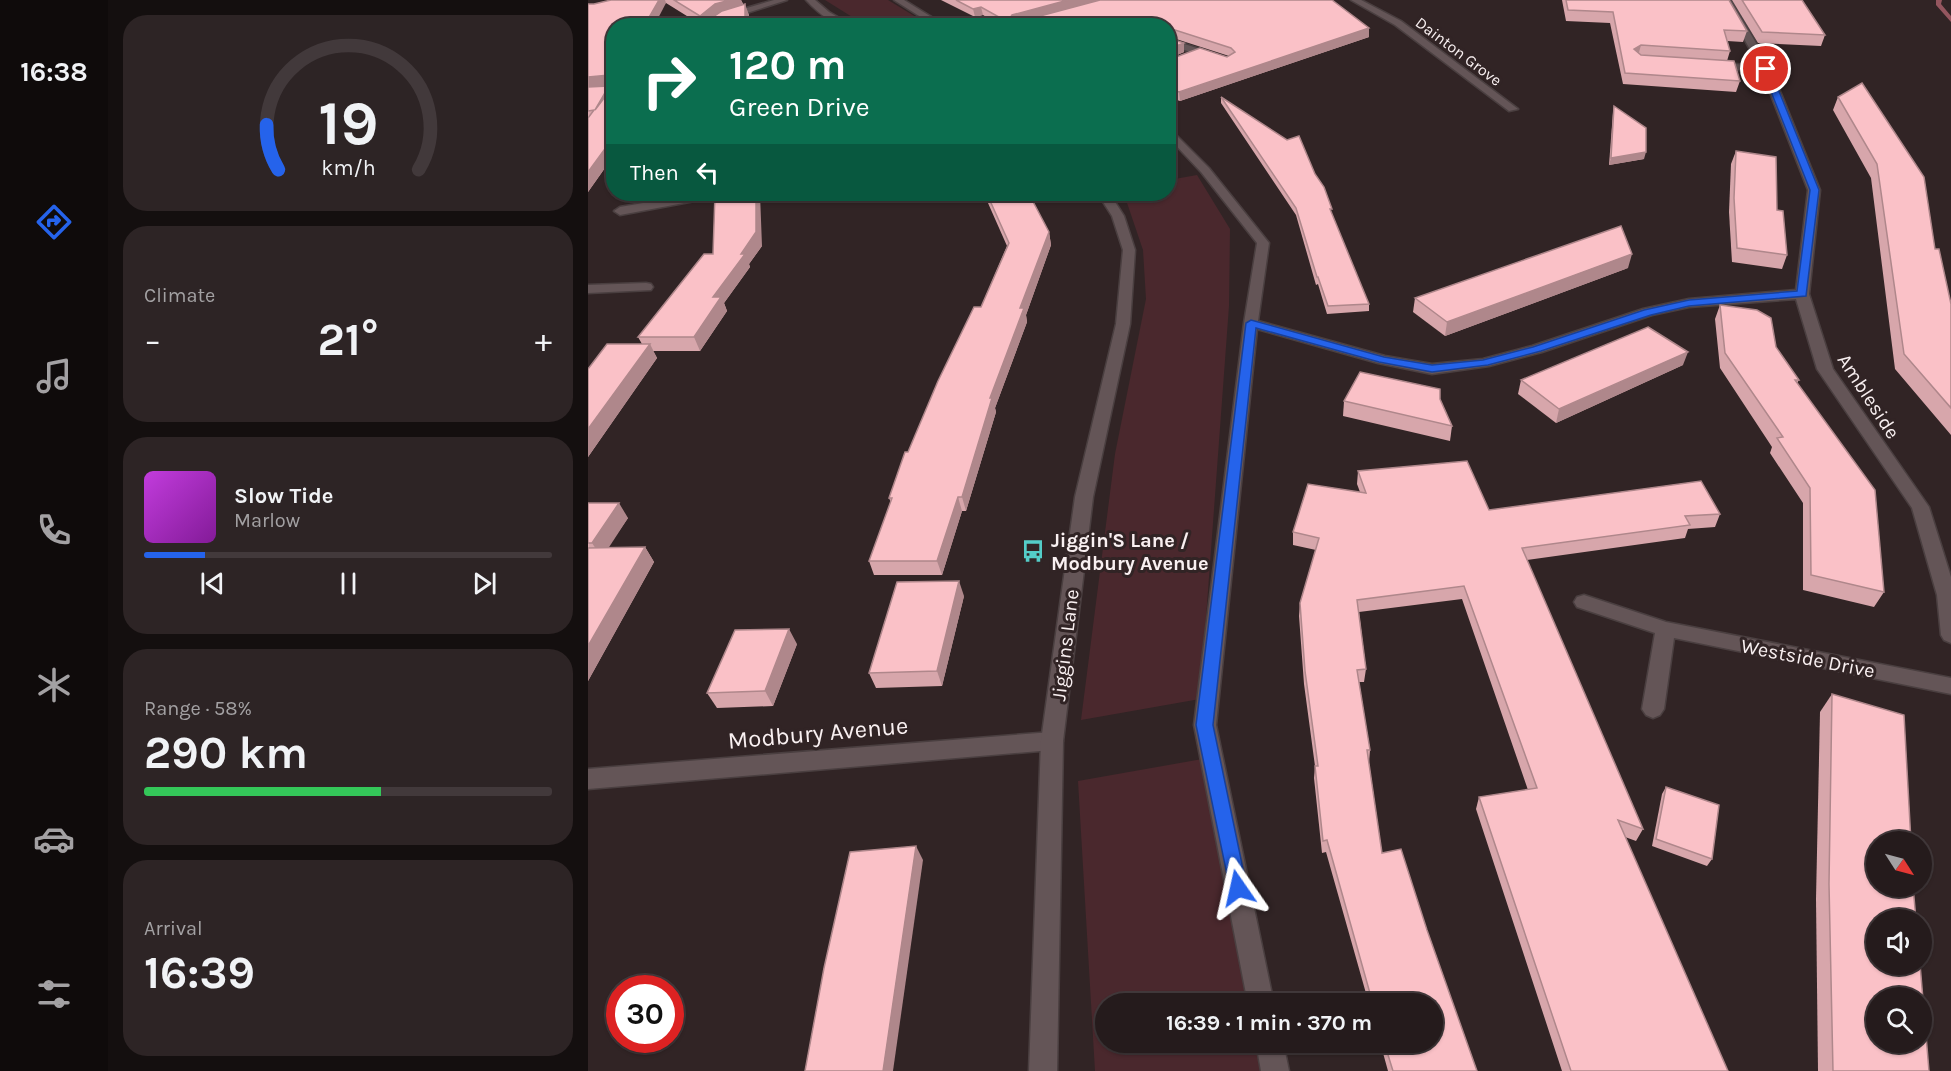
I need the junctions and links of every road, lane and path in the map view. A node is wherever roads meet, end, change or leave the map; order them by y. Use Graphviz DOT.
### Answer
graph roads {
  1 [pos="783,0"];
  2 [pos="810,0"];
  3 [pos="898,0"];
  4 [pos="1355,0"];
  5 [pos="1725,3"];
  6 [pos="722,18"];
  7 [pos="834,18"];
  8 [pos="928,18"];
  9 [pos="1176,44"];
  10 [pos="1179,60"];
  11 [pos="1696,64"];
  12 [pos="1766,69"];
  13 [pos="1513,109"];
  14 [pos="1176,139"];
  15 [pos="655,201"];
  16 [pos="1108,201"];
  17 [pos="620,211"];
  18 [pos="646,287"];
  19 [pos="595,289"];
  20 [pos="1802,294"];
  21 [pos="588,305"];
  22 [pos="1251,323"];
  23 [pos="1584,603"];
  24 [pos="1665,629"];
  25 [pos="1951,635"];
  26 [pos="1951,686"];
  27 [pos="1653,709"];
  28 [pos="1053,741"];
  29 [pos="588,780"];
  30 [pos="1259,993"];
  31 [pos="1271,1053"];
  32 [pos="1043,1071"];
  33 [pos="1275,1071"];
  1 -- 6 [label="street"];
  2 -- 7 [label="street"];
  3 -- 8 [label="street"];
  4 -- 13 [label="street, Dainton Grove"];
  5 -- 12 [label="street, Ambleside"];
  9 -- 10 [label="street"];
  11 -- 12 [label="street"];
  12 -- 20 [label="street, Ambleside"];
  14 -- 22 [label="street"];
  15 -- 17 [label="street"];
  16 -- 28 [label="street, Jiggins Lane"];
  18 -- 19 [label="street"];
  19 -- 21 [label="street"];
  20 -- 22 [label="street"];
  20 -- 25 [label="street, Ambleside"];
  22 -- 30 [label="street"];
  23 -- 24 [label="street, Westside Drive"];
  24 -- 26 [label="street, Westside Drive"];
  24 -- 27 [label="street"];
  28 -- 29 [label="street, Modbury Avenue"];
  28 -- 32 [label="street, Jiggins Lane"];
  31 -- 33 [label="street"];
}
